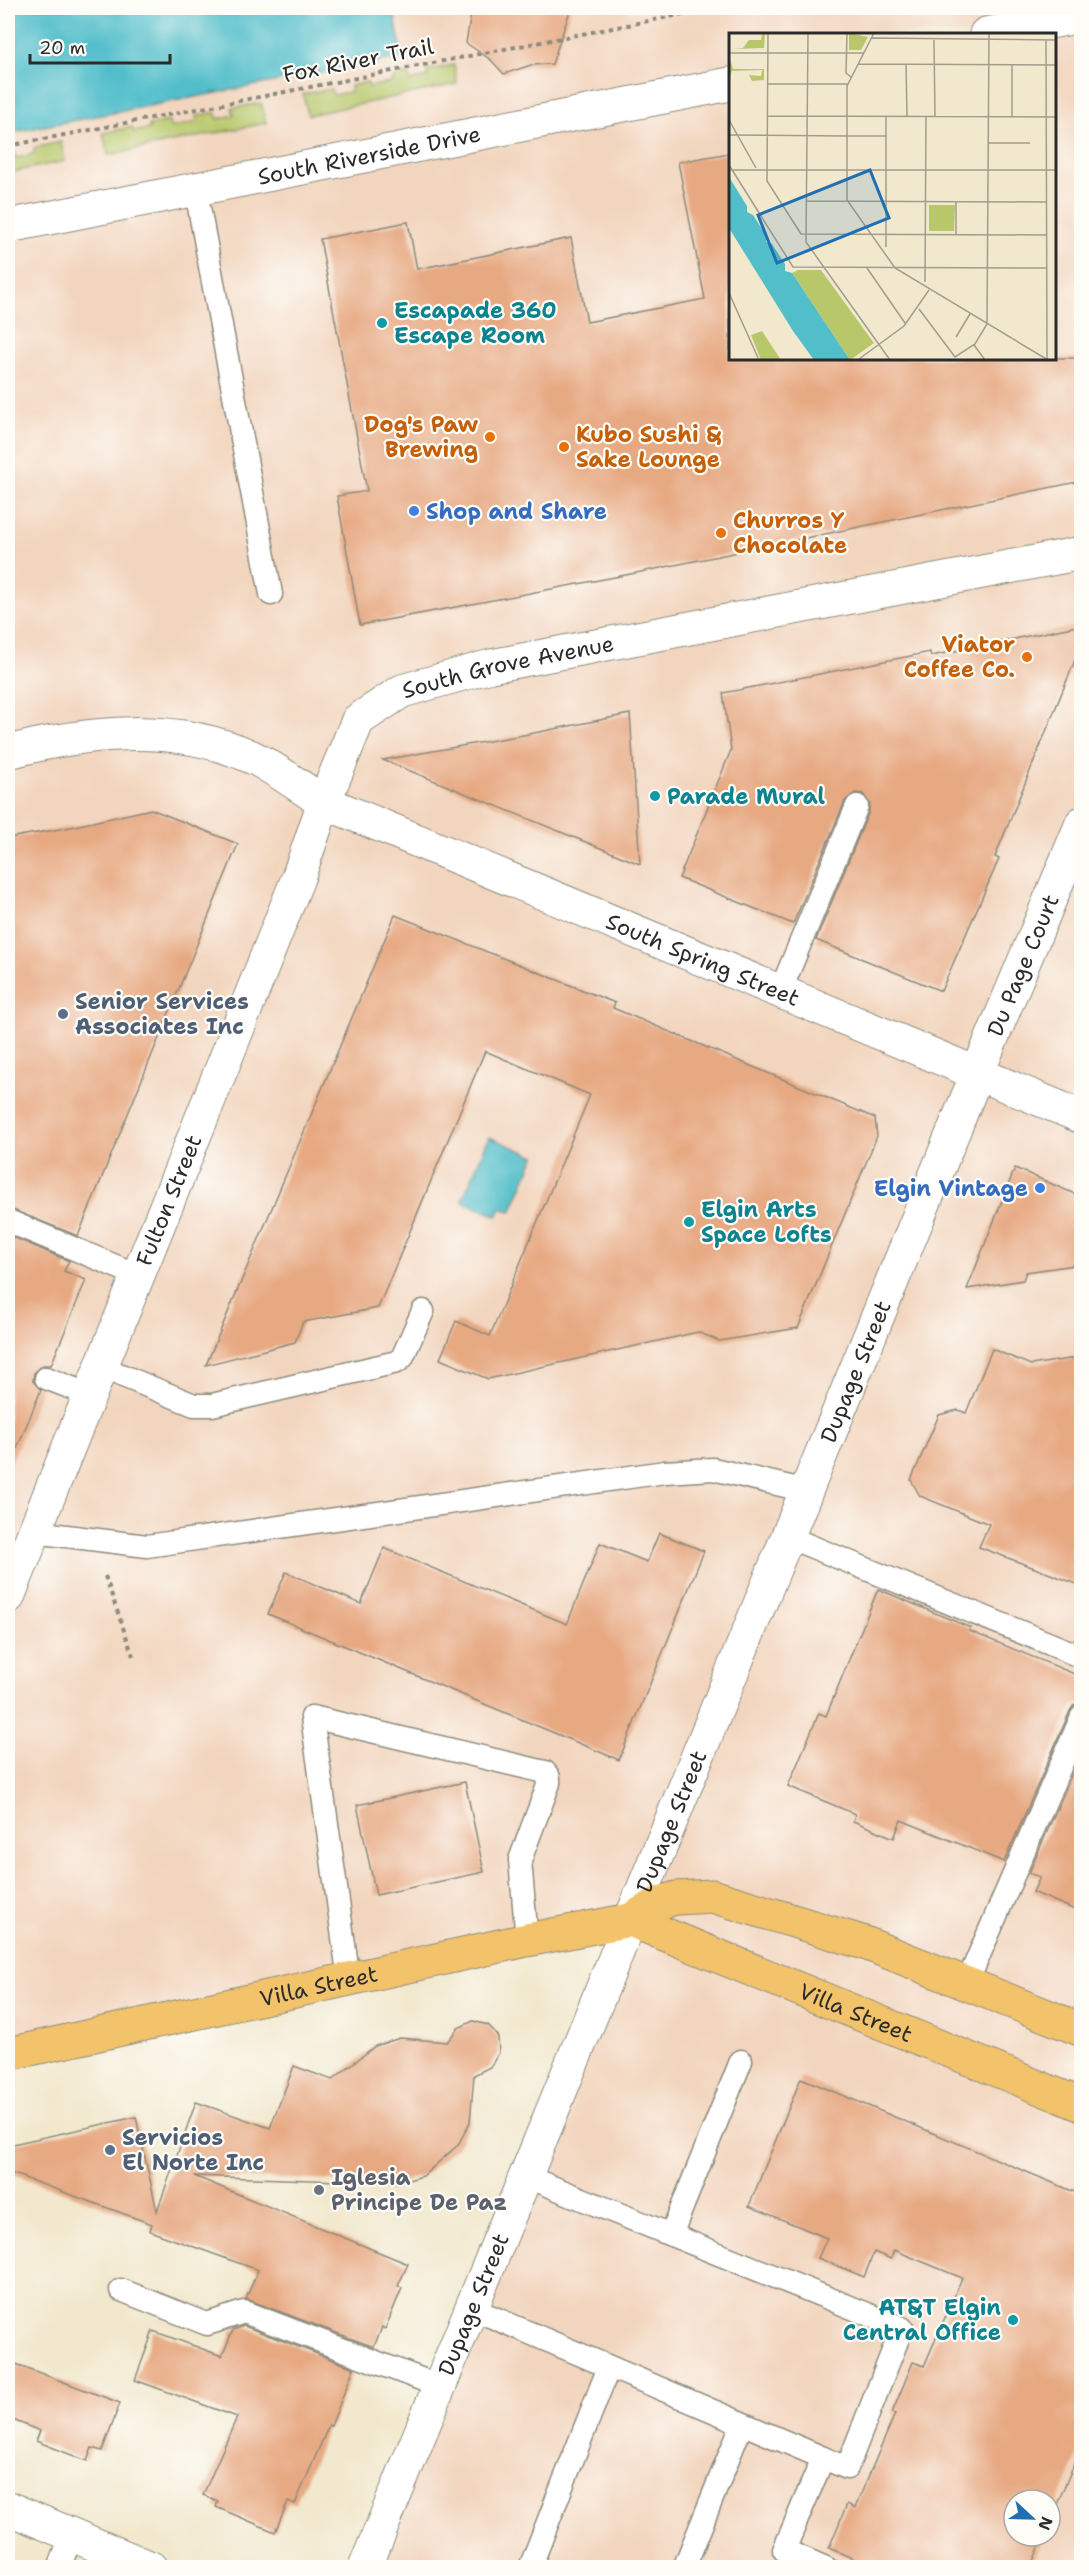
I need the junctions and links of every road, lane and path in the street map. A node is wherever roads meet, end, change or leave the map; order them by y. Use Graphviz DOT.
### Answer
graph roads {
  1 [pos="715,8"];
  2 [pos="1082,16"];
  3 [pos="991,33"];
  4 [pos="729,84"];
  5 [pos="8,146"];
  6 [pos="196,191"];
  7 [pos="8,226"];
  8 [pos="1082,553"];
  9 [pos="271,594"];
  10 [pos="8,752"];
  11 [pos="324,802"];
  12 [pos="857,806"];
  13 [pos="1082,822"];
  14 [pos="780,992"];
  15 [pos="977,1074"];
  16 [pos="1082,1118"];
  17 [pos="8,1221"];
  18 [pos="139,1276"];
  19 [pos="423,1311"];
  20 [pos="46,1378"];
  21 [pos="95,1381"];
  22 [pos="807,1491"];
  23 [pos="34,1532"];
  24 [pos="788,1537"];
  25 [pos="103,1571"];
  26 [pos="8,1598"];
  27 [pos="133,1656"];
  28 [pos="1082,1657"];
  29 [pos="1082,1716"];
  30 [pos="630,1920"];
  31 [pos="527,1940"];
  32 [pos="349,1980"];
  33 [pos="967,1983"];
  34 [pos="1082,2030"];
  35 [pos="8,2054"];
  36 [pos="741,2061"];
  37 [pos="1082,2105"];
  38 [pos="525,2176"];
  39 [pos="671,2235"];
  40 [pos="121,2290"];
  41 [pos="471,2308"];
  42 [pos="609,2367"];
  43 [pos="439,2386"];
  44 [pos="742,2424"];
  45 [pos="823,2458"];
  46 [pos="8,2508"];
  47 [pos="72,2535"];
  48 [pos="59,2568"];
  49 [pos="151,2568"];
  50 [pos="365,2568"];
  51 [pos="537,2568"];
  52 [pos="684,2568"];
  53 [pos="826,2568"];
  1 -- 5 [label="path, Fox River Trail"];
  2 -- 3 [label="street"];
  4 -- 6 [label="street, South Riverside Drive"];
  6 -- 7 [label="street, South Riverside Drive"];
  6 -- 9 [label="lane"];
  8 -- 11 [label="street, South Grove Avenue"];
  10 -- 11 [label="street"];
  11 -- 14 [label="street, South Spring Street"];
  11 -- 18 [label="street, Fulton Street"];
  12 -- 14 [label="lane"];
  13 -- 15 [label="street, Du Page Court"];
  14 -- 15 [label="street, South Spring Street"];
  15 -- 16 [label="street, South Spring Street"];
  15 -- 22 [label="street, Dupage Street"];
  17 -- 18 [label="lane"];
  18 -- 21 [label="street, Fulton Street"];
  19 -- 21 [label="lane"];
  20 -- 21 [label="lane"];
  21 -- 23 [label="street, Fulton Street"];
  22 -- 23 [label="lane"];
  22 -- 24 [label="street, Dupage Street"];
  23 -- 26 [label="street, Fulton Street"];
  24 -- 28 [label="lane"];
  24 -- 30 [label="street, Dupage Street"];
  25 -- 27 [label="path"];
  29 -- 33 [label="lane"];
  30 -- 31 [label="main road, Villa Street"];
  30 -- 33 [label="main road, Villa Street"];
  30 -- 37 [label="main road, Villa Street"];
  30 -- 38 [label="street, Dupage Street"];
  31 -- 32 [label="main road, Villa Street"];
  31 -- 32 [label="lane"];
  32 -- 35 [label="main road, Villa Street"];
  33 -- 34 [label="main road, Villa Street"];
  36 -- 39 [label="lane"];
  38 -- 39 [label="lane"];
  38 -- 41 [label="street, Dupage Street"];
  39 -- 45 [label="lane"];
  40 -- 43 [label="lane"];
  41 -- 42 [label="lane"];
  41 -- 43 [label="street, Dupage Street"];
  42 -- 44 [label="lane"];
  42 -- 51 [label="lane"];
  43 -- 50 [label="street, Dupage Street"];
  44 -- 45 [label="lane"];
  44 -- 52 [label="lane"];
  45 -- 53 [label="lane"];
  46 -- 47 [label="street"];
  47 -- 48 [label="lane"];
  47 -- 49 [label="street"];
}
